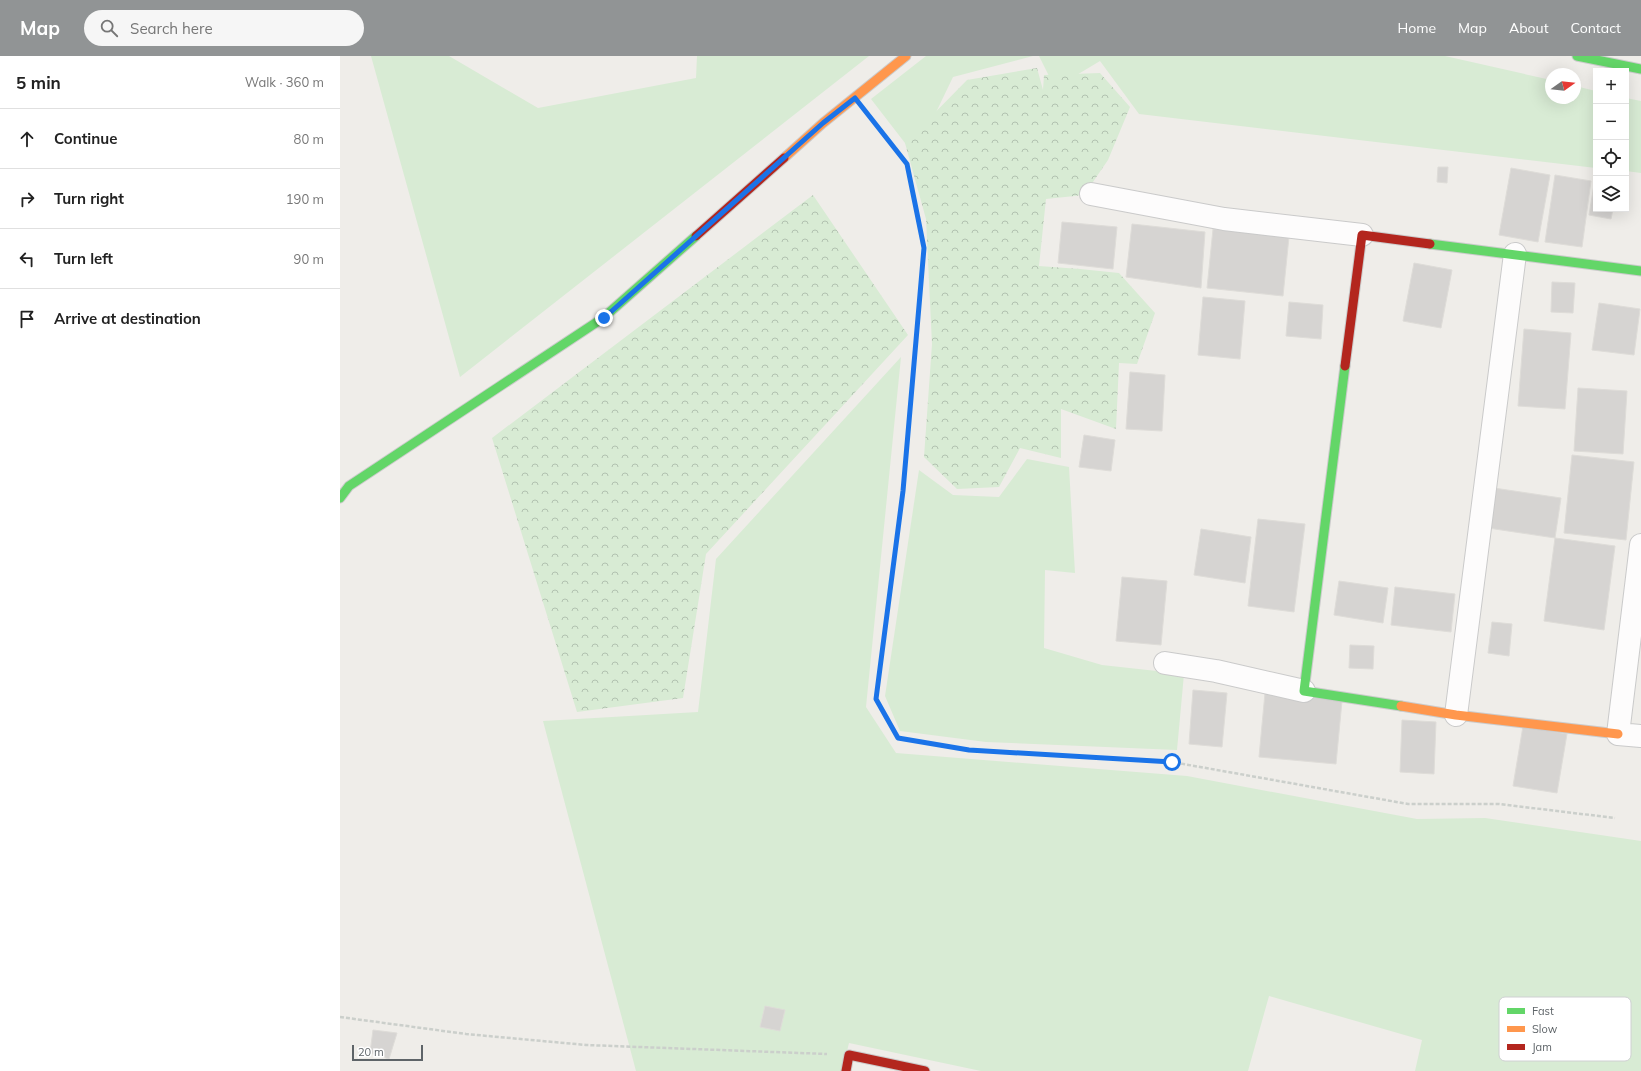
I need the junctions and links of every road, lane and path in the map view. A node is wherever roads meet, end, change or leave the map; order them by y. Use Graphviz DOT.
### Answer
graph roads {
  1 [pos="906,56"];
  2 [pos="1577,56"];
  3 [pos="1641,69"];
  4 [pos="855,98"];
  5 [pos="1091,194"];
  6 [pos="1362,235"];
  7 [pos="1515,254"];
  8 [pos="1641,271"];
  9 [pos="340,498"];
  10 [pos="1641,545"];
  11 [pos="1164,663"];
  12 [pos="1304,691"];
  13 [pos="1456,715"];
  14 [pos="1618,734"];
  15 [pos="1641,736"];
  16 [pos="1615,818"];
  17 [pos="340,1017"];
  18 [pos="849,1055"];
  19 [pos="846,1071"];
  20 [pos="924,1071"];
  1 -- 4 [label="street"];
  2 -- 3 [label="street"];
  4 -- 9 [label="street"];
  4 -- 16 [label="path"];
  5 -- 6 [label="street"];
  6 -- 7 [label="street"];
  6 -- 12 [label="street"];
  7 -- 8 [label="street"];
  7 -- 13 [label="street"];
  10 -- 14 [label="street"];
  11 -- 12 [label="street"];
  12 -- 13 [label="street"];
  13 -- 14 [label="street"];
  14 -- 15 [label="street"];
  17 -- 18 [label="path"];
  18 -- 19 [label="street"];
  18 -- 20 [label="street"];
}
